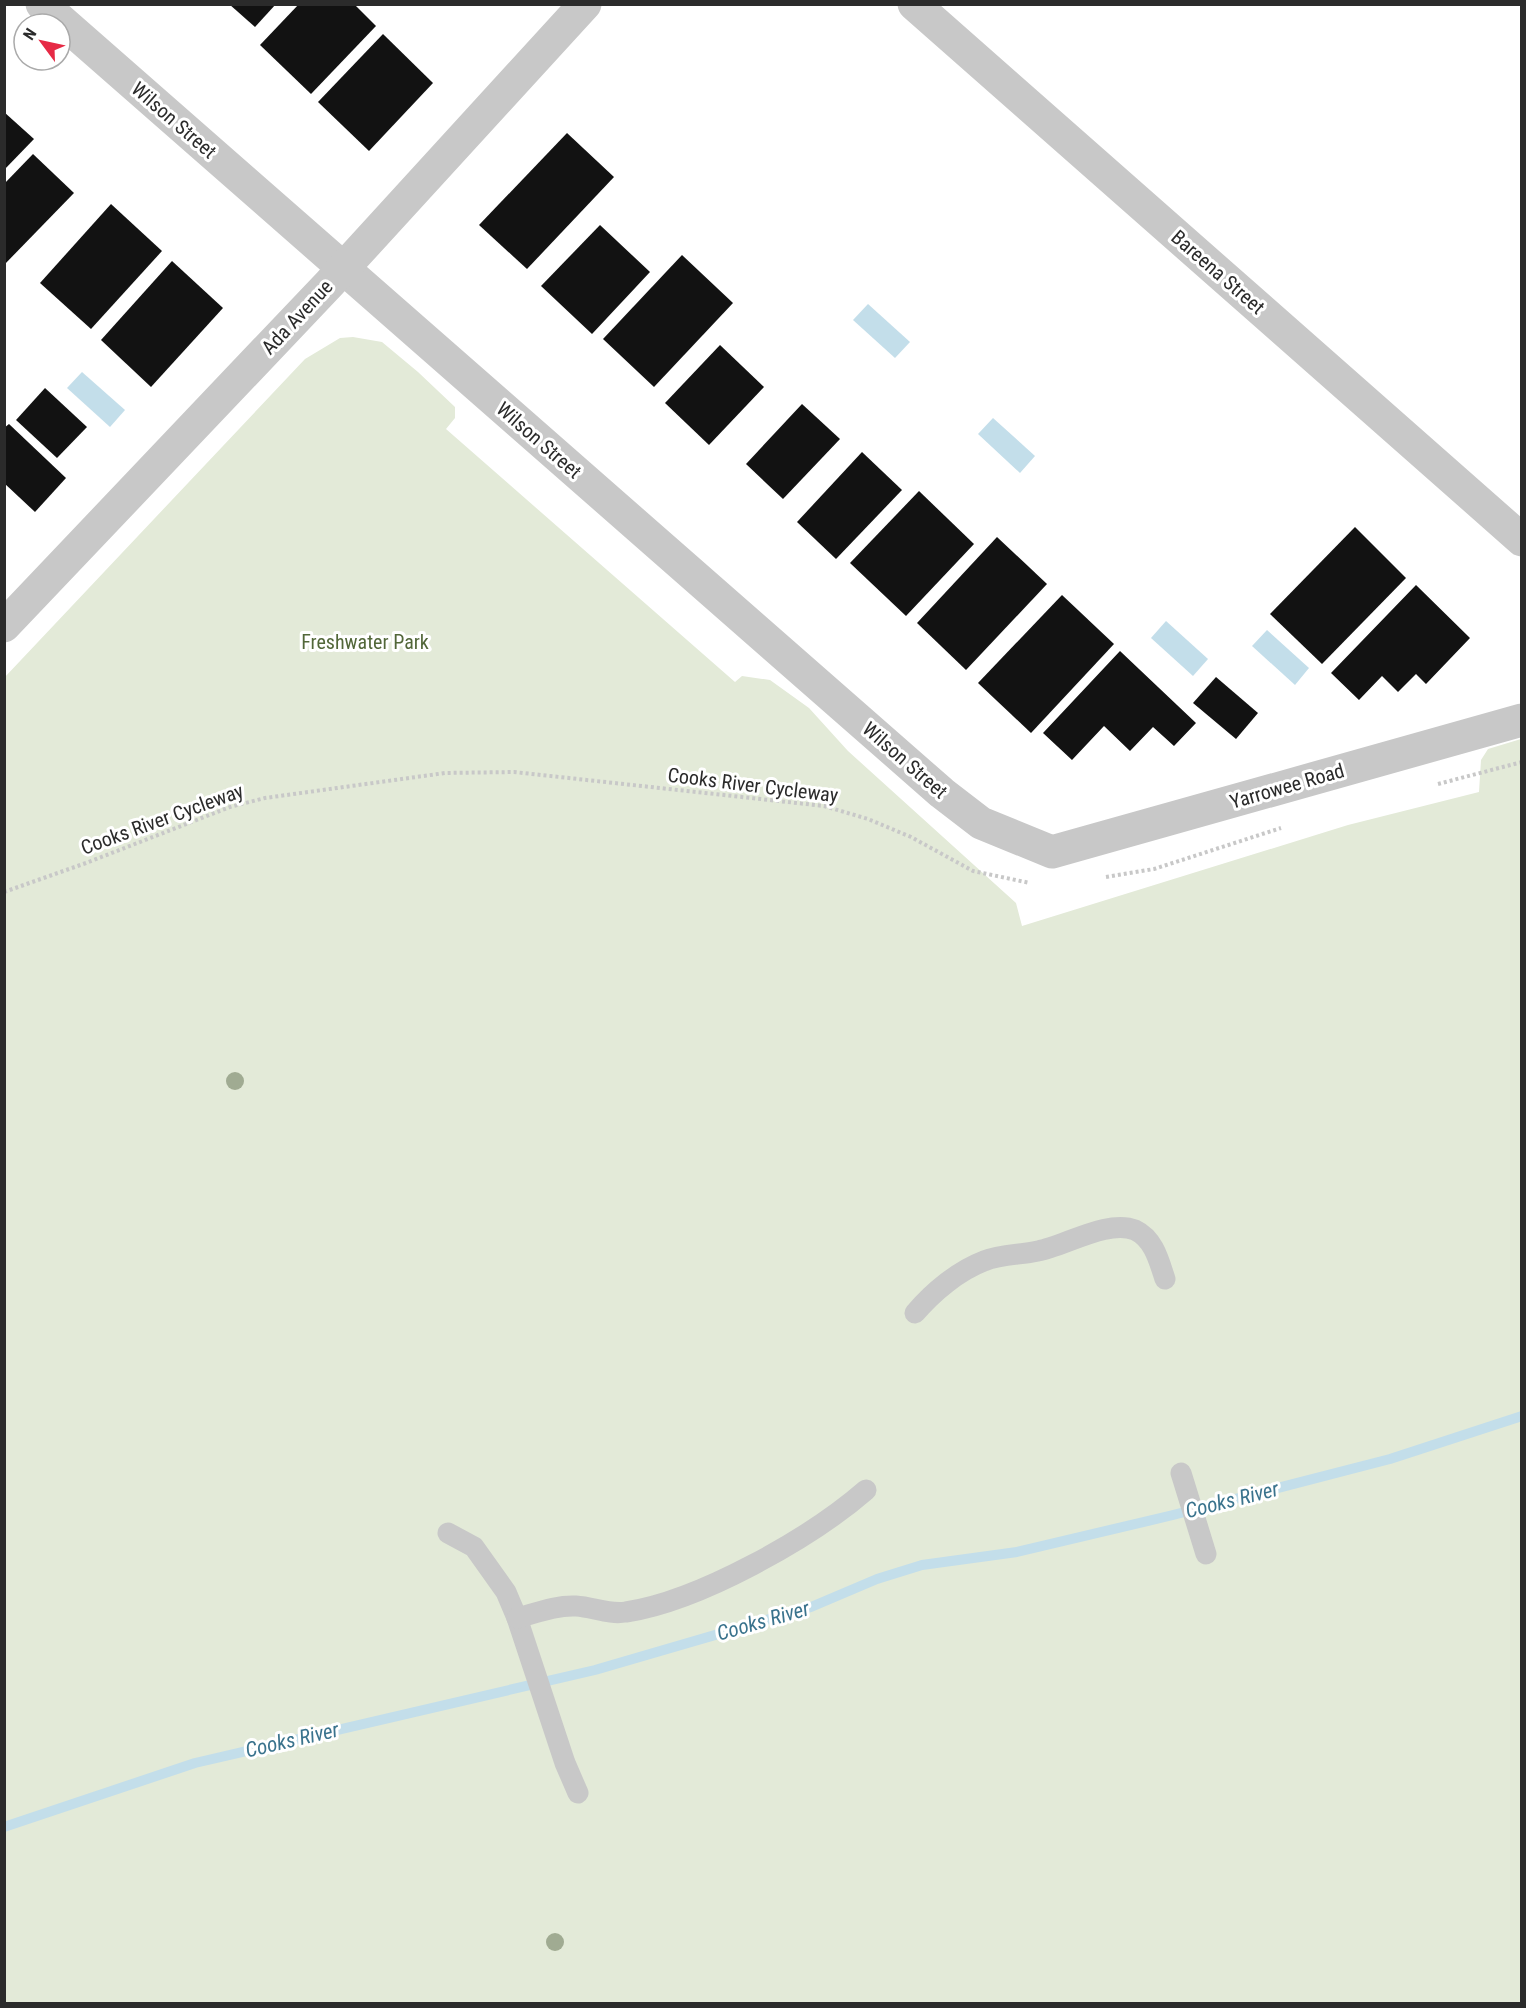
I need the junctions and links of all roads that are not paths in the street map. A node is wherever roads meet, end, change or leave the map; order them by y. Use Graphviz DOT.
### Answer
graph roads {
  1 [pos="42,4"];
  2 [pos="585,4"];
  3 [pos="914,4"];
  4 [pos="343,268"];
  5 [pos="1521,540"];
  6 [pos="4,626"];
  7 [pos="1521,720"];
  8 [pos="1052,852"];
  9 [pos="1165,1279"];
  10 [pos="915,1313"];
  11 [pos="1181,1473"];
  12 [pos="866,1490"];
  13 [pos="448,1533"];
  14 [pos="1206,1554"];
  15 [pos="517,1618"];
  16 [pos="579,1793"];
  1 -- 4 [label="street, Wilson Street"];
  2 -- 4 [label="street, Ada Avenue"];
  3 -- 5 [label="street, Bareena Street"];
  4 -- 6 [label="street, Ada Avenue"];
  4 -- 8 [label="street, Wilson Street"];
  7 -- 8 [label="street, Yarrowee Road"];
  9 -- 10 [label="lane"];
  11 -- 14 [label="lane"];
  12 -- 15 [label="lane"];
  13 -- 15 [label="lane"];
  15 -- 16 [label="lane"];
}
